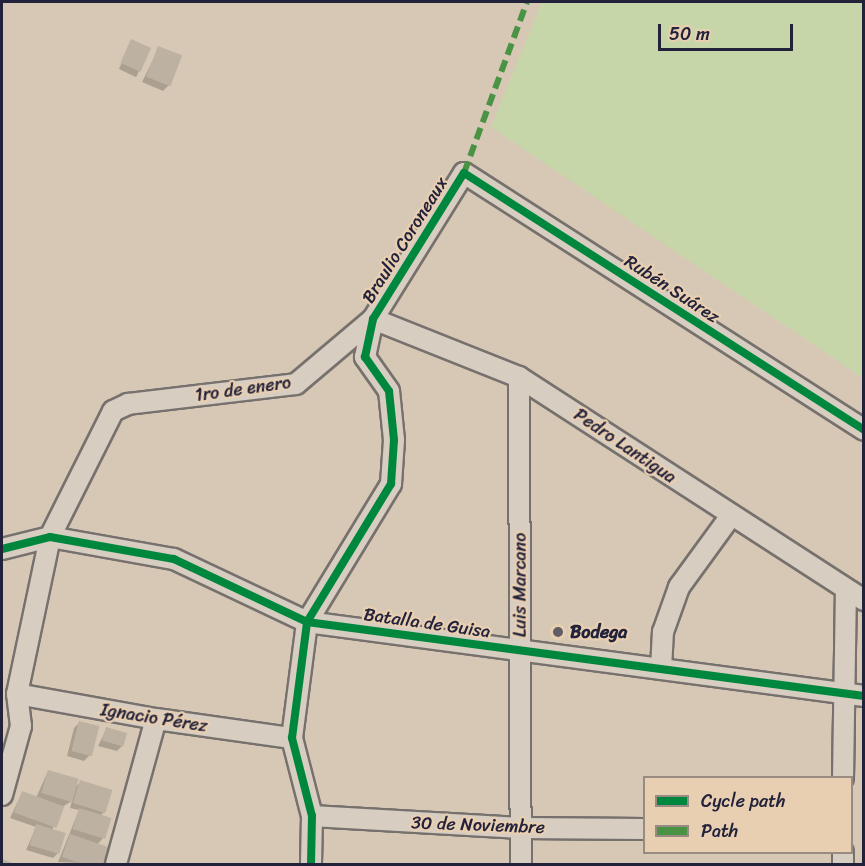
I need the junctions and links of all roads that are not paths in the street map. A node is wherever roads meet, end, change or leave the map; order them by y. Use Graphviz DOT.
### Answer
graph roads {
  1 [pos="464,173"];
  2 [pos="372,319"];
  3 [pos="519,377"];
  4 [pos="864,430"];
  5 [pos="730,516"];
  6 [pos="50,537"];
  7 [pos="2,549"];
  8 [pos="846,591"];
  9 [pos="864,600"];
  10 [pos="307,622"];
  11 [pos="521,651"];
  12 [pos="661,669"];
  13 [pos="842,692"];
  14 [pos="17,694"];
  15 [pos="864,696"];
  16 [pos="156,719"];
  17 [pos="292,738"];
  18 [pos="843,776"];
  19 [pos="2,795"];
  20 [pos="312,816"];
  21 [pos="521,828"];
  22 [pos="643,829"];
  23 [pos="116,864"];
  24 [pos="311,864"];
  25 [pos="521,864"];
  1 -- 2 [label="street, Braulio Coroneaux"];
  1 -- 4 [label="street, Rubén Suárez"];
  2 -- 3 [label="street, Pedro Lantigua"];
  2 -- 6 [label="street, 1ro de enero"];
  2 -- 10 [label="street, Braulio Coroneaux"];
  3 -- 5 [label="street, Pedro Lantigua"];
  3 -- 11 [label="street, Luis Marcano"];
  5 -- 8 [label="street, Pedro Lantigua"];
  5 -- 12 [label="street"];
  6 -- 7 [label="street, Batalla de Guisa"];
  6 -- 10 [label="street, Batalla de Guisa"];
  6 -- 14 [label="street"];
  8 -- 9 [label="street, Pedro Lantigua"];
  8 -- 13 [label="street"];
  10 -- 11 [label="street, Batalla de Guisa"];
  10 -- 17 [label="street, Braulio Coroneaux"];
  11 -- 12 [label="street, Batalla de Guisa"];
  11 -- 21 [label="street, Luis Marcano"];
  12 -- 13 [label="street, Batalla de Guisa"];
  13 -- 15 [label="street, Batalla de Guisa"];
  13 -- 18 [label="street"];
  14 -- 16 [label="street, Ignacio Pérez"];
  14 -- 19 [label="street"];
  16 -- 17 [label="street, Ignacio Pérez"];
  16 -- 23 [label="street"];
  17 -- 20 [label="street, Braulio Coroneaux"];
  20 -- 21 [label="street, 30 de Noviembre"];
  20 -- 24 [label="street, Braulio Coroneaux"];
  21 -- 22 [label="street, 30 de Noviembre"];
  21 -- 25 [label="street, Luis Marcano"];
}
